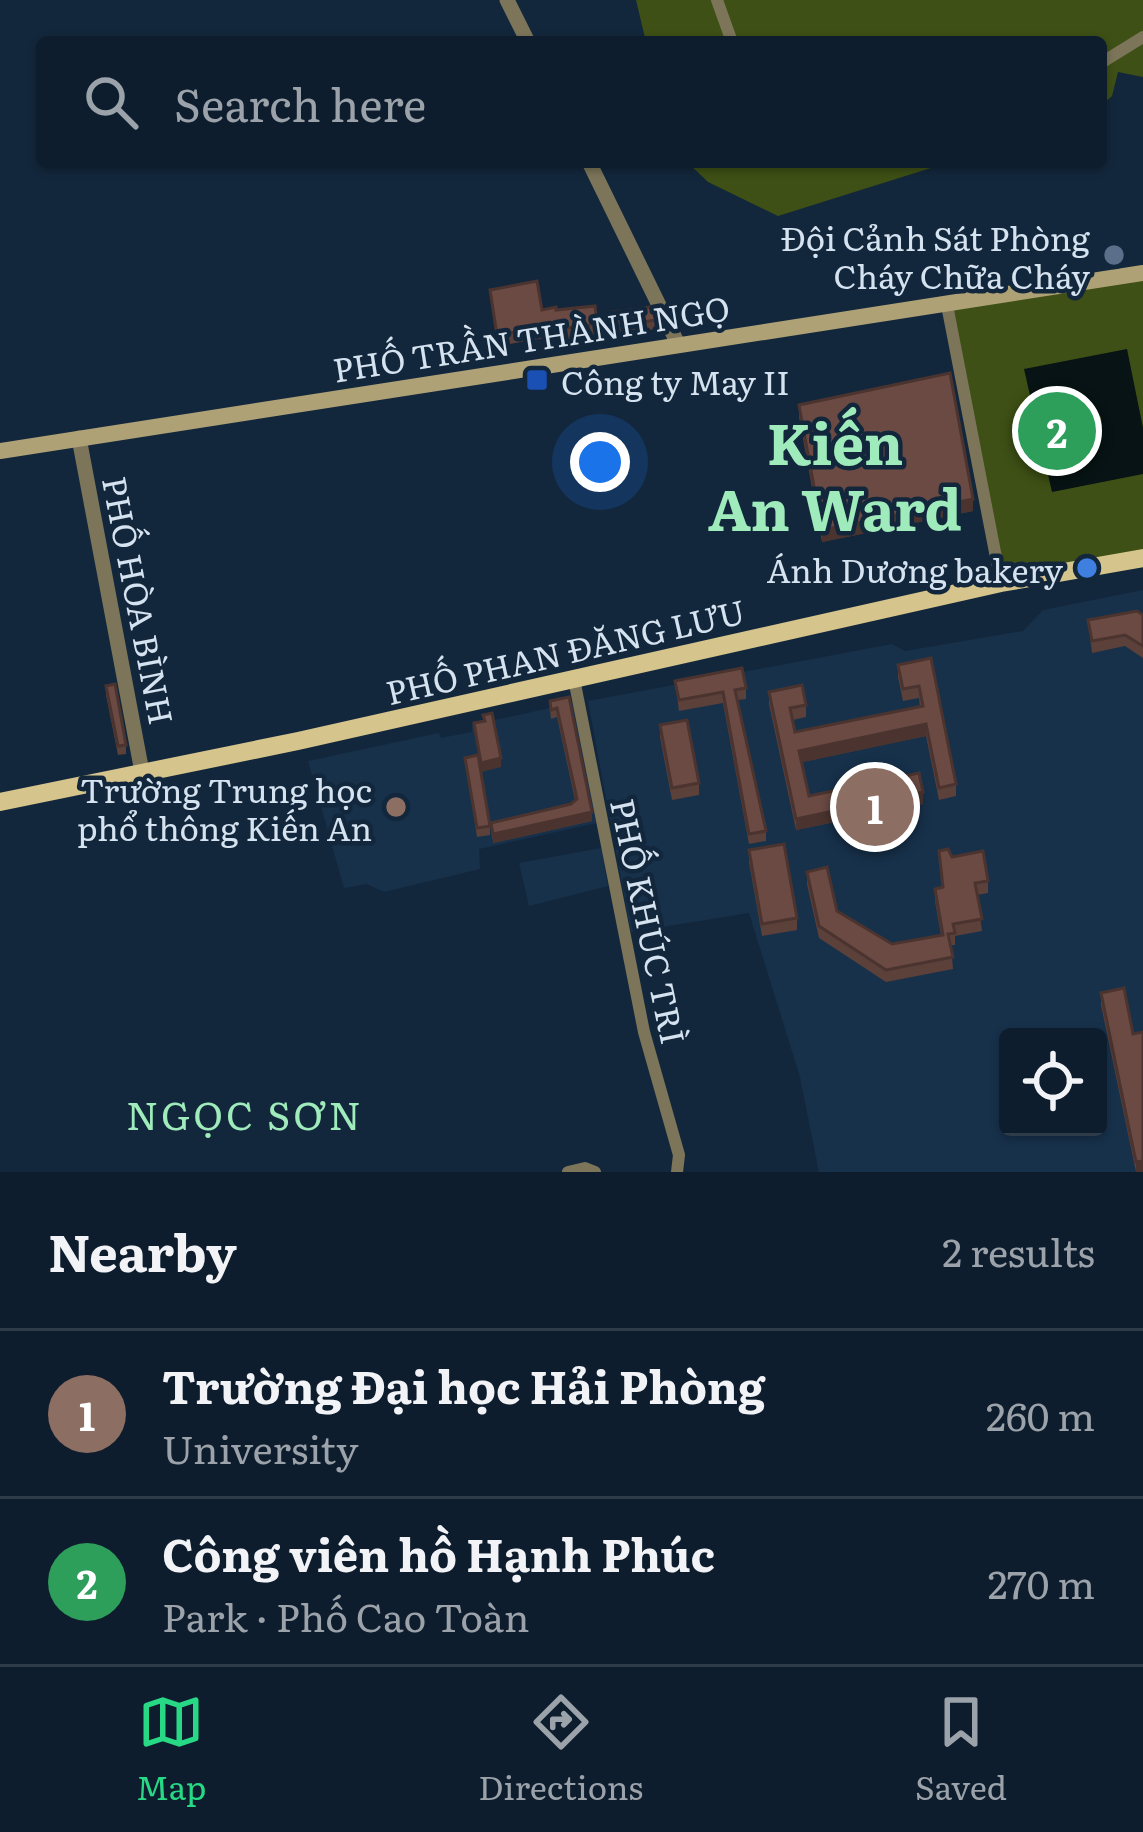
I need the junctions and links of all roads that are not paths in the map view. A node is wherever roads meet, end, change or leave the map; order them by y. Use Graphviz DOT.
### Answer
graph roads {
  1 [pos="507,0"];
  2 [pos="717,0"];
  3 [pos="525,36"];
  4 [pos="730,36"];
  5 [pos="1143,37"];
  6 [pos="1107,58"];
  7 [pos="592,168"];
  8 [pos="1143,273"];
  9 [pos="947,305"];
  10 [pos="678,344"];
  11 [pos="80,438"];
  12 [pos="0,451"];
  13 [pos="1143,558"];
  14 [pos="1001,583"];
  15 [pos="574,679"];
  16 [pos="142,772"];
  17 [pos="0,802"];
  18 [pos="568,1172"];
  19 [pos="595,1172"];
  20 [pos="677,1172"];
  1 -- 3 [label="street"];
  2 -- 4 [label="street"];
  5 -- 6 [label="street"];
  7 -- 10 [label="street"];
  8 -- 9 [label="main road, PHỐ TRẦN THÀNH NGỌ"];
  9 -- 10 [label="main road, PHỐ TRẦN THÀNH NGỌ"];
  9 -- 14 [label="street"];
  10 -- 11 [label="main road, PHỐ TRẦN THÀNH NGỌ"];
  11 -- 12 [label="main road, PHỐ TRẦN THÀNH NGỌ"];
  11 -- 16 [label="street, PHỐ HÒA BÌNH"];
  13 -- 14 [label="main road, PHỐ PHAN ĐĂNG LƯU"];
  14 -- 15 [label="main road, PHỐ PHAN ĐĂNG LƯU"];
  15 -- 16 [label="main road, PHỐ PHAN ĐĂNG LƯU"];
  15 -- 20 [label="street, PHỐ KHÚC TRÌ"];
  16 -- 17 [label="main road, PHỐ PHAN ĐĂNG LƯU"];
  18 -- 19 [label="street"];
}
